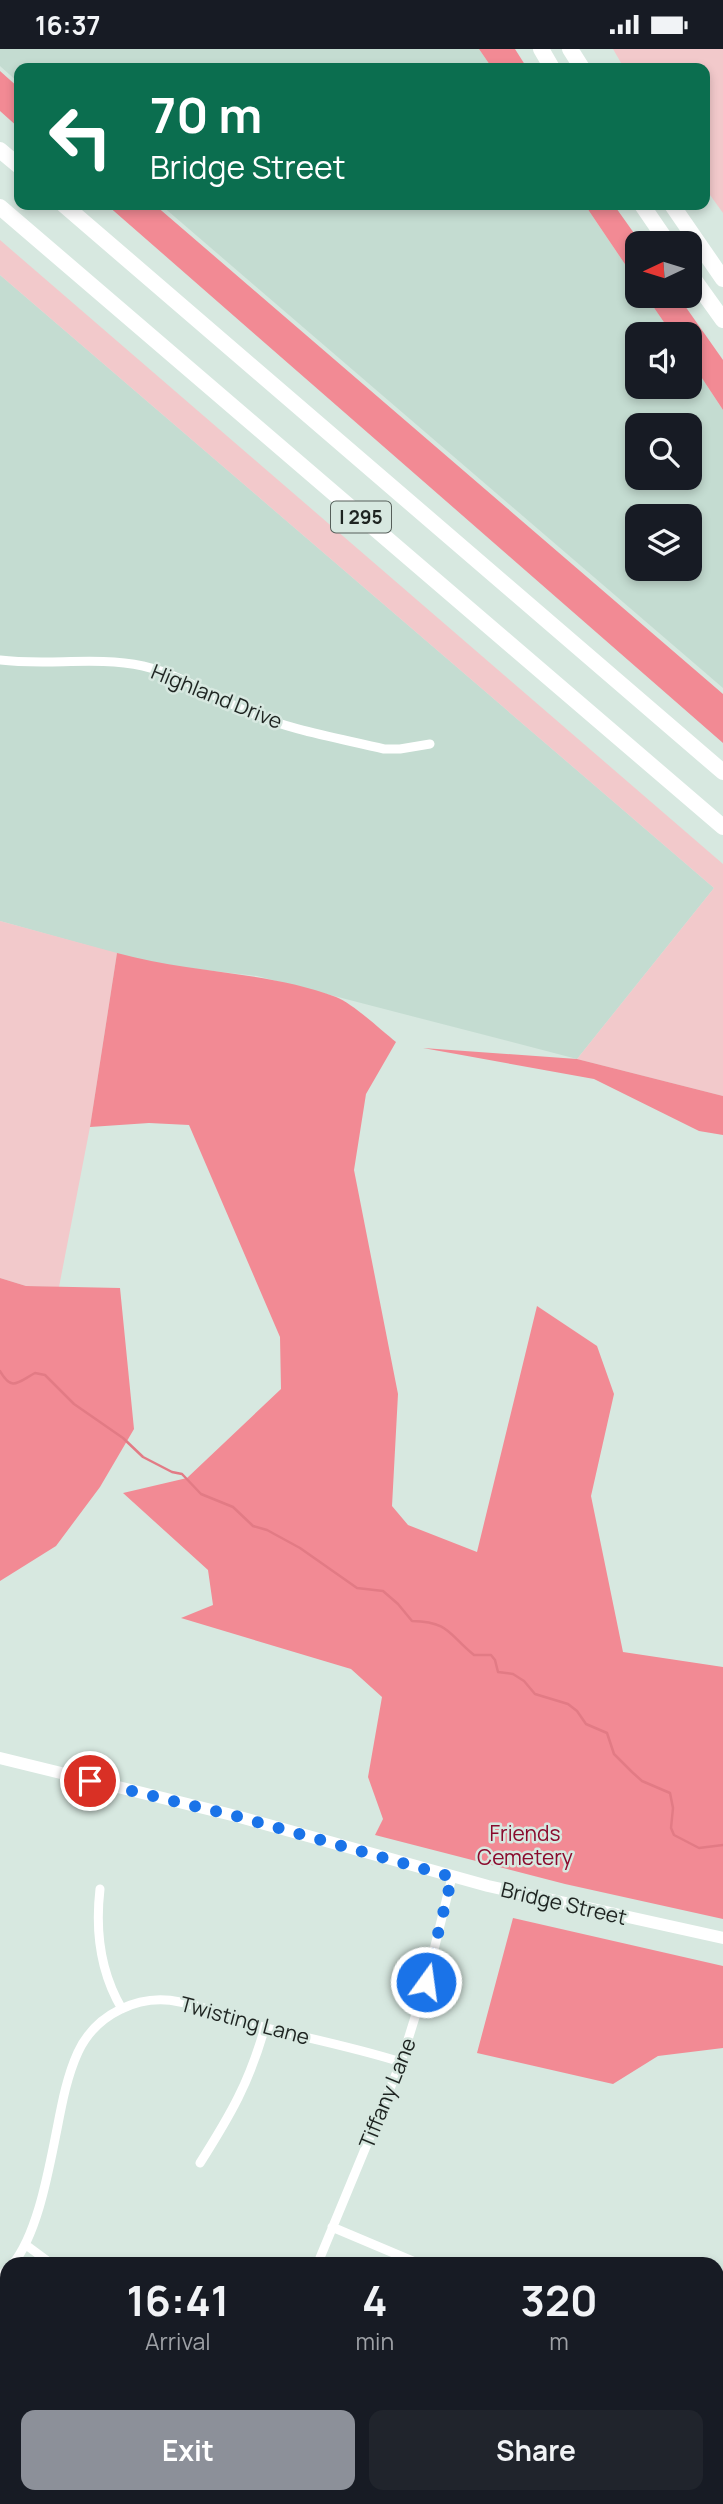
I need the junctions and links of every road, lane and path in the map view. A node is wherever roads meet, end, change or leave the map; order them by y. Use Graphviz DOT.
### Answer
graph roads {
  1 [pos="0,150"];
  2 [pos="14,162"];
  3 [pos="0,207"];
  4 [pos="70,210"];
  5 [pos="645,210"];
  6 [pos="675,210"];
  7 [pos="660,231"];
  8 [pos="723,279"];
  9 [pos="702,291"];
  10 [pos="723,320"];
  11 [pos="0,660"];
  12 [pos="430,744"];
  13 [pos="723,772"];
  14 [pos="723,827"];
  15 [pos="0,1758"];
  16 [pos="452,1877"];
  17 [pos="100,1889"];
  18 [pos="723,1938"];
  19 [pos="122,2008"];
  20 [pos="265,2027"];
  21 [pos="401,2062"];
  22 [pos="200,2163"];
  23 [pos="332,2227"];
  24 [pos="26,2245"];
  25 [pos="18,2257"];
  26 [pos="42,2257"];
  27 [pos="320,2257"];
  28 [pos="403,2257"];
  1 -- 2 [label="highway"];
  3 -- 14 [label="highway, I 295"];
  4 -- 13 [label="highway, I 295"];
  5 -- 7 [label="highway"];
  6 -- 8 [label="highway"];
  9 -- 10 [label="highway"];
  11 -- 12 [label="street, Highland Drive"];
  15 -- 16 [label="main road, Bridge Street"];
  16 -- 18 [label="main road, Bridge Street"];
  16 -- 21 [label="street, Tiffany Lane"];
  17 -- 19 [label="street"];
  19 -- 20 [label="street, Twisting Lane"];
  19 -- 24 [label="street, Twisting Lane"];
  20 -- 21 [label="street, Twisting Lane"];
  20 -- 22 [label="street"];
  21 -- 23 [label="street, Tiffany Lane"];
  23 -- 27 [label="street, Tiffany Lane"];
  23 -- 28 [label="street"];
  24 -- 25 [label="street, Twisting Lane"];
  24 -- 26 [label="street"];
}
